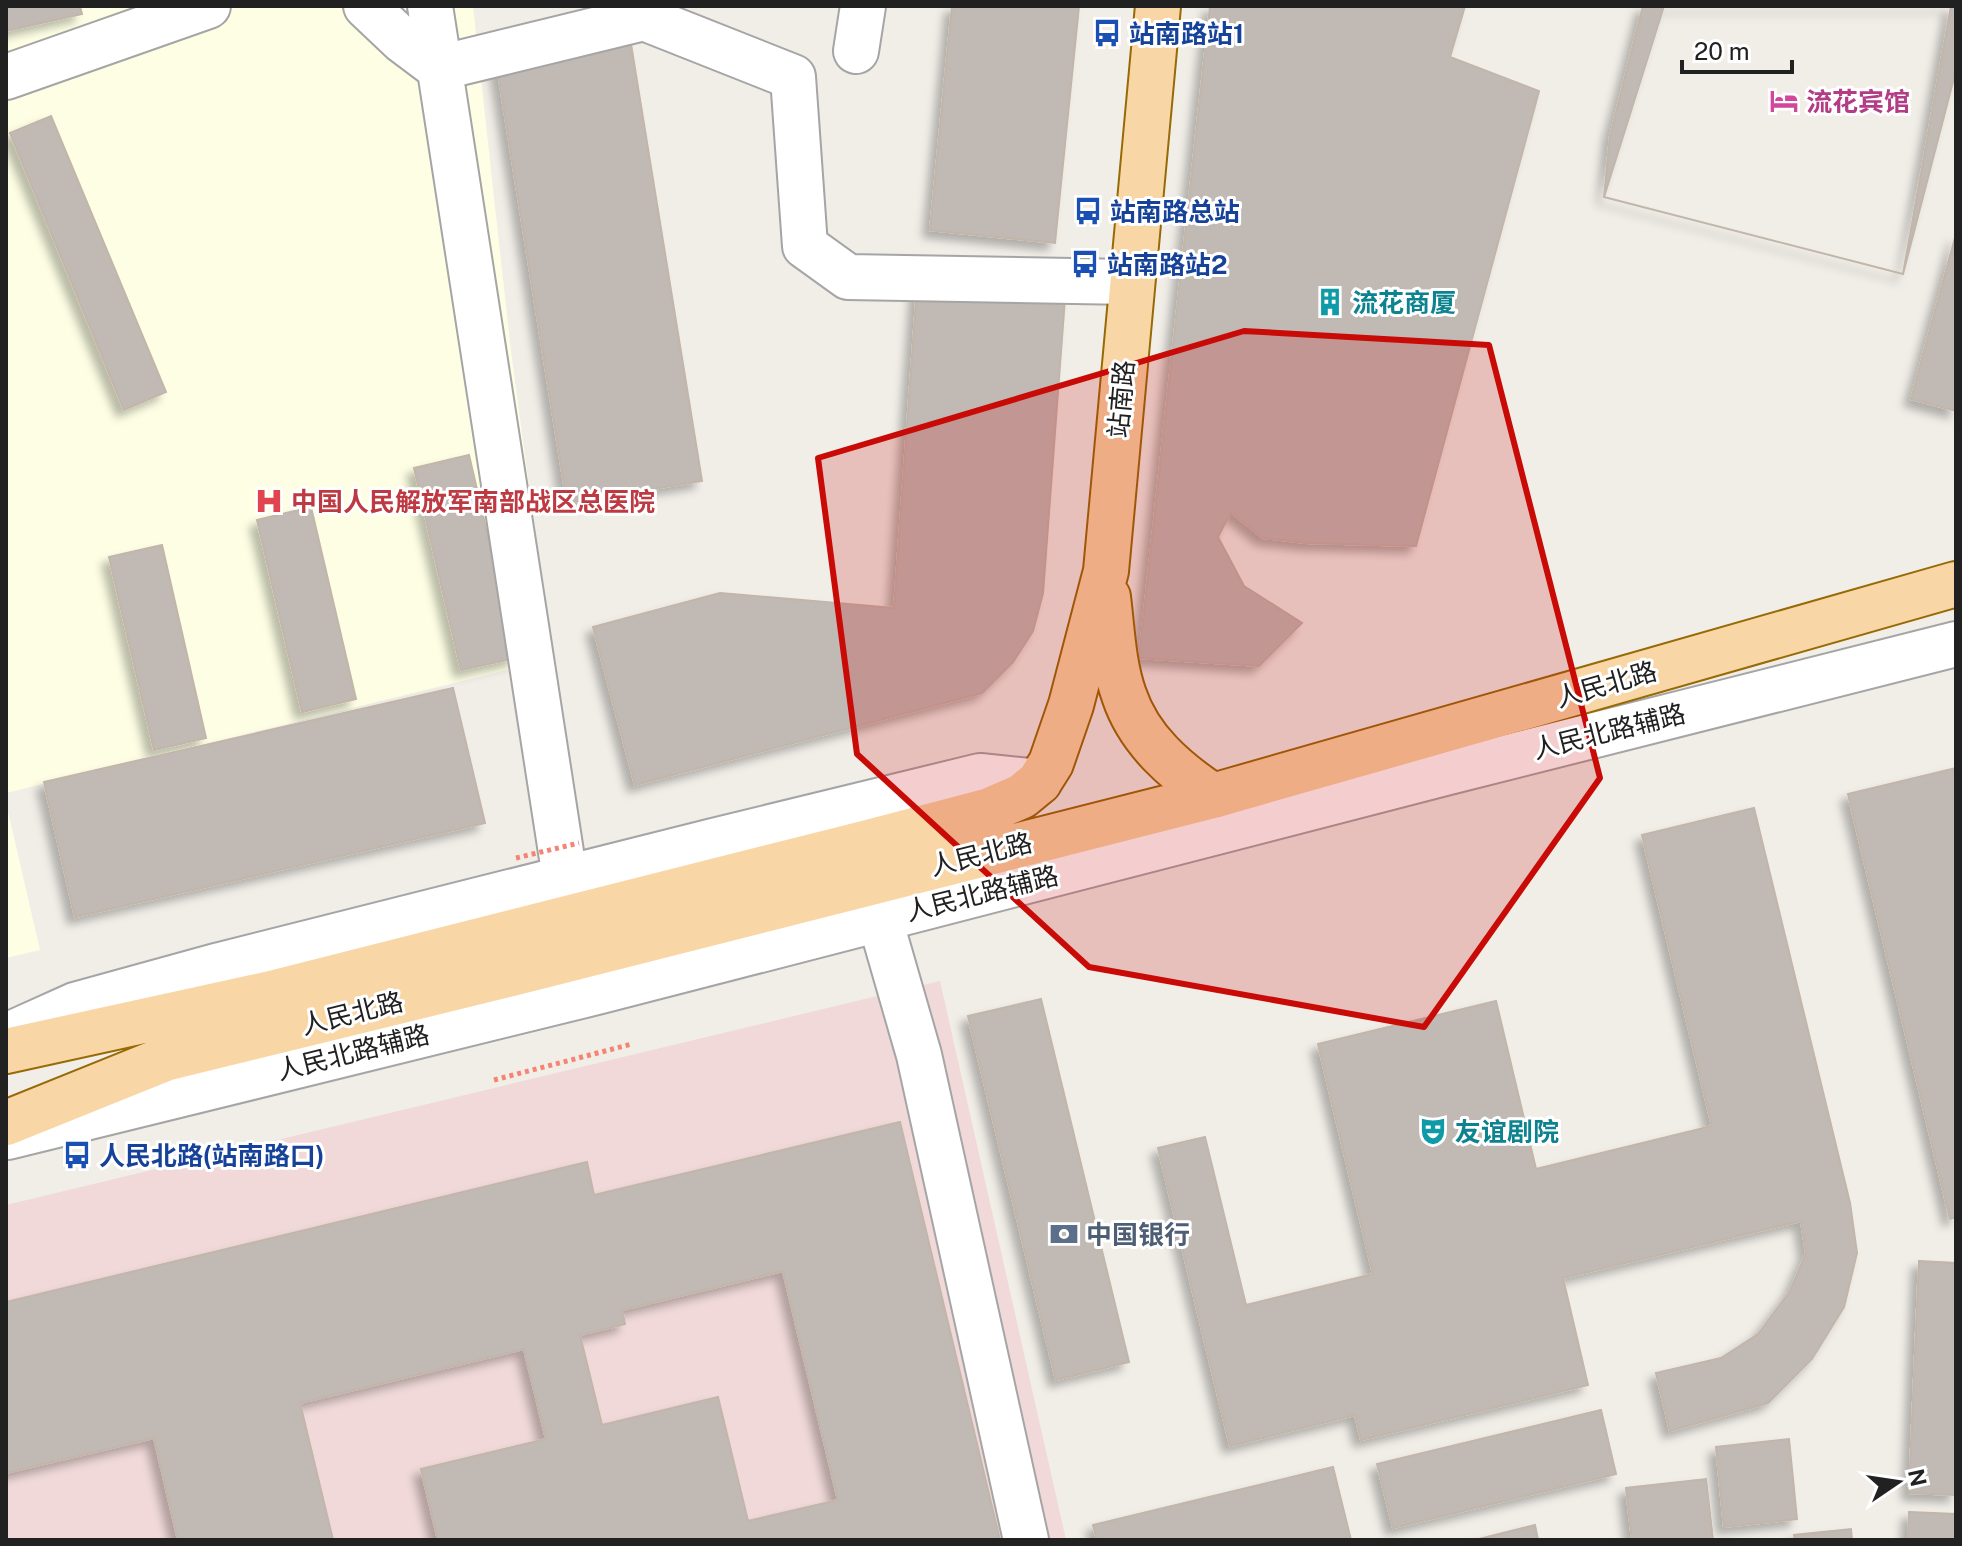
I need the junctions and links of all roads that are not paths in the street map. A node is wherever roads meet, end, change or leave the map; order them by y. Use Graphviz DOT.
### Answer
graph roads {
  1 [pos="208,6"];
  2 [pos="366,6"];
  3 [pos="430,6"];
  4 [pos="863,6"];
  5 [pos="1158,6"];
  6 [pos="856,51"];
  7 [pos="439,68"];
  8 [pos="6,77"];
  9 [pos="1131,282"];
  10 [pos="1956,564"];
  11 [pos="1106,571"];
  12 [pos="1956,584"];
  13 [pos="1870,609"];
  14 [pos="1956,644"];
  15 [pos="1503,714"];
  16 [pos="1513,756"];
  17 [pos="1039,782"];
  18 [pos="1213,796"];
  19 [pos="572,861"];
  20 [pos="625,884"];
  21 [pos="875,901"];
  22 [pos="6,1036"];
  23 [pos="6,1051"];
  24 [pos="6,1123"];
  25 [pos="6,1137"];
  26 [pos="1026,1540"];
  1 -- 8 [label="street"];
  2 -- 7 [label="street"];
  3 -- 7 [label="street"];
  4 -- 6 [label="street"];
  5 -- 9 [label="main road, 站南路"];
  7 -- 9 [label="street"];
  7 -- 19 [label="street"];
  9 -- 11 [label="main road, 站南路"];
  10 -- 13 [label="street"];
  11 -- 17 [label="main road, 站南路"];
  11 -- 18 [label="main road"];
  12 -- 13 [label="main road, 人民北路"];
  13 -- 15 [label="main road, 人民北路"];
  14 -- 16 [label="street, 人民北路辅路"];
  15 -- 16 [label="street"];
  15 -- 18 [label="main road, 人民北路"];
  16 -- 21 [label="street, 人民北路辅路"];
  17 -- 20 [label="main road, 人民北路"];
  18 -- 21 [label="main road, 人民北路"];
  19 -- 20 [label="street"];
  19 -- 22 [label="street"];
  20 -- 23 [label="main road, 人民北路"];
  21 -- 24 [label="main road, 人民北路"];
  21 -- 25 [label="street, 人民北路辅路"];
  21 -- 26 [label="street"];
}
